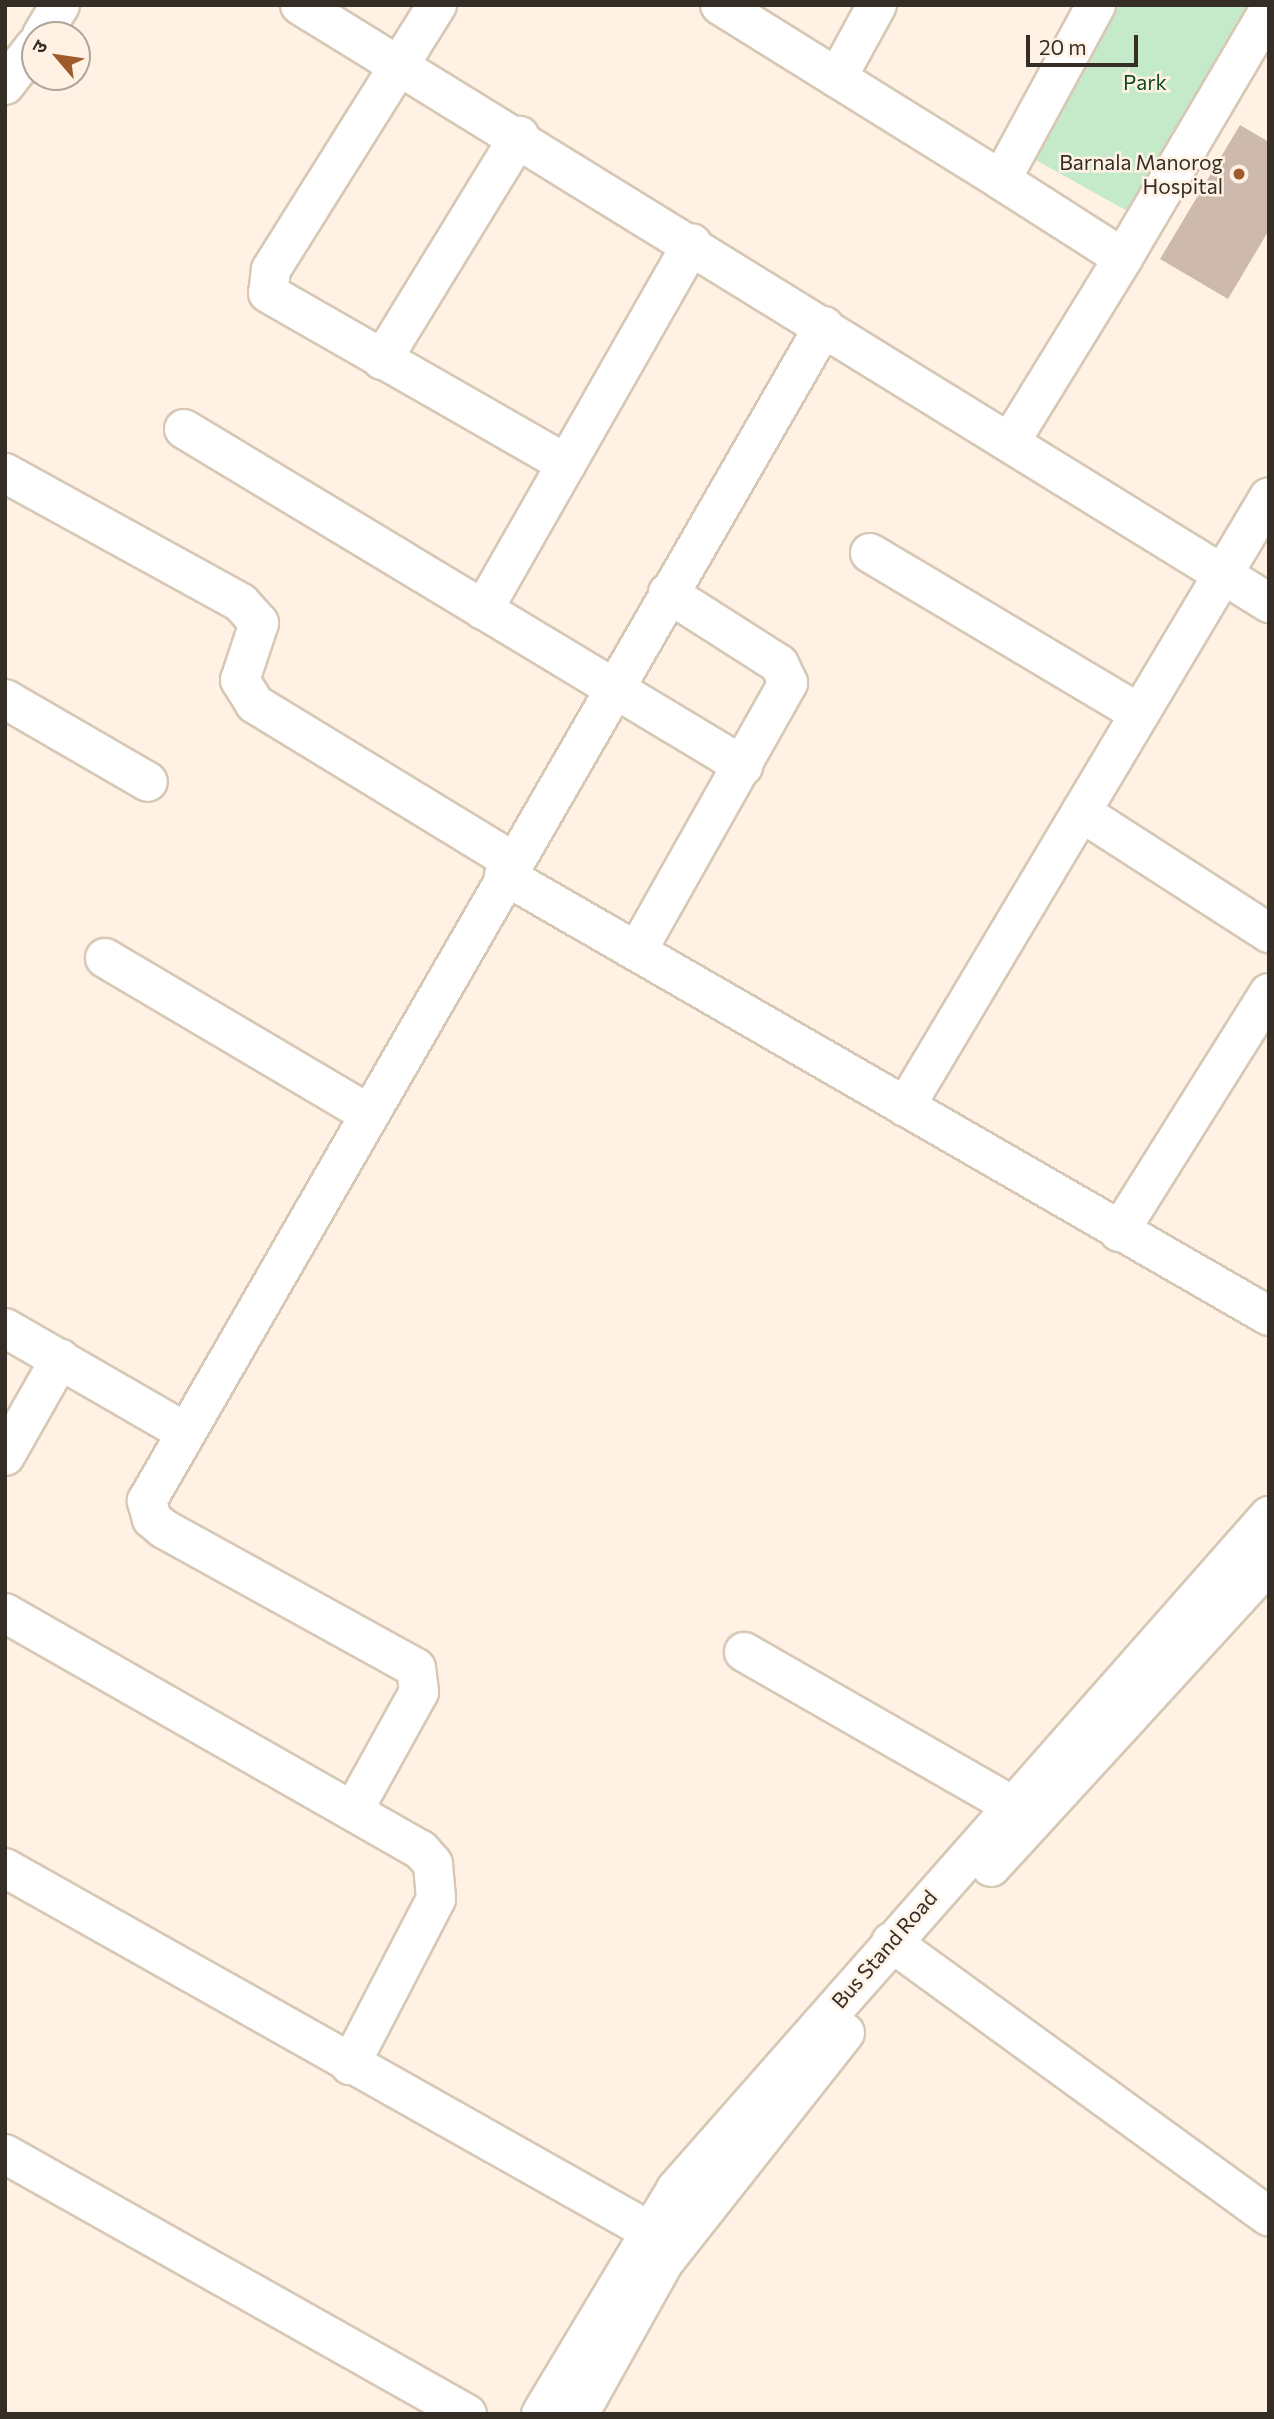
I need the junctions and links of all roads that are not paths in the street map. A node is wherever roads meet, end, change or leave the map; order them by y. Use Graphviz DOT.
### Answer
graph roads {
  1 [pos="60,5"];
  2 [pos="300,5"];
  3 [pos="437,5"];
  4 [pos="720,5"];
  5 [pos="877,5"];
  6 [pos="1096,5"];
  7 [pos="1269,10"];
  8 [pos="50,21"];
  9 [pos="21,64"];
  10 [pos="403,64"];
  11 [pos="837,78"];
  12 [pos="5,85"];
  13 [pos="519,136"];
  14 [pos="1001,180"];
  15 [pos="692,243"];
  16 [pos="1123,258"];
  17 [pos="824,326"];
  18 [pos="382,360"];
  19 [pos="184,429"];
  20 [pos="1010,442"];
  21 [pos="567,464"];
  22 [pos="5,473"];
  23 [pos="1269,497"];
  24 [pos="870,554"];
  25 [pos="1223,575"];
  26 [pos="668,593"];
  27 [pos="1269,603"];
  28 [pos="483,610"];
  29 [pos="612,688"];
  30 [pos="5,699"];
  31 [pos="1140,714"];
  32 [pos="743,766"];
  33 [pos="148,782"];
  34 [pos="1082,812"];
  35 [pos="508,868"];
  36 [pos="1269,933"];
  37 [pos="637,951"];
  38 [pos="104,958"];
  39 [pos="1269,993"];
  40 [pos="905,1107"];
  41 [pos="369,1114"];
  42 [pos="1119,1231"];
  43 [pos="1269,1316"];
  44 [pos="5,1328"];
  45 [pos="60,1359"];
  46 [pos="186,1432"];
  47 [pos="5,1456"];
  48 [pos="1269,1516"];
  49 [pos="1269,1564"];
  50 [pos="5,1613"];
  51 [pos="744,1652"];
  52 [pos="1011,1805"];
  53 [pos="353,1811"];
  54 [pos="5,1868"];
  55 [pos="901,1950"];
  56 [pos="350,2065"];
  57 [pos="5,2154"];
  58 [pos="1269,2217"];
  59 [pos="646,2229"];
  60 [pos="467,2414"];
  61 [pos="541,2414"];
  62 [pos="579,2414"];
  1 -- 8 [label="street"];
  2 -- 10 [label="street"];
  3 -- 10 [label="street"];
  4 -- 11 [label="street"];
  5 -- 11 [label="street"];
  6 -- 14 [label="street"];
  7 -- 16 [label="street"];
  9 -- 12 [label="street"];
  10 -- 13 [label="street"];
  10 -- 18 [label="street"];
  11 -- 14 [label="street"];
  13 -- 15 [label="street"];
  13 -- 18 [label="street"];
  14 -- 16 [label="street"];
  15 -- 17 [label="street"];
  15 -- 21 [label="street"];
  16 -- 20 [label="street"];
  17 -- 20 [label="street"];
  17 -- 26 [label="street"];
  18 -- 21 [label="street"];
  19 -- 28 [label="street"];
  20 -- 25 [label="street"];
  21 -- 28 [label="street"];
  22 -- 35 [label="street"];
  23 -- 25 [label="street"];
  24 -- 31 [label="street"];
  25 -- 27 [label="street"];
  25 -- 31 [label="street"];
  26 -- 29 [label="street"];
  26 -- 32 [label="street"];
  28 -- 29 [label="street"];
  29 -- 32 [label="street"];
  29 -- 35 [label="street"];
  30 -- 33 [label="street"];
  31 -- 34 [label="street"];
  32 -- 37 [label="street"];
  34 -- 36 [label="street"];
  34 -- 40 [label="street"];
  35 -- 37 [label="street"];
  35 -- 41 [label="street"];
  37 -- 40 [label="street"];
  38 -- 41 [label="street"];
  39 -- 42 [label="street"];
  40 -- 42 [label="street"];
  41 -- 46 [label="street"];
  42 -- 43 [label="street"];
  44 -- 45 [label="street"];
  45 -- 46 [label="street"];
  45 -- 47 [label="street"];
  46 -- 53 [label="street"];
  48 -- 52 [label="street, Bus Stand Road"];
  49 -- 55 [label="street, Bus Stand Road"];
  50 -- 53 [label="street"];
  51 -- 52 [label="street"];
  52 -- 55 [label="street, Bus Stand Road"];
  53 -- 56 [label="street"];
  54 -- 56 [label="street"];
  55 -- 58 [label="street"];
  55 -- 59 [label="street, Bus Stand Road"];
  55 -- 62 [label="street, Bus Stand Road"];
  56 -- 59 [label="street"];
  57 -- 60 [label="street"];
  59 -- 61 [label="street, Bus Stand Road"];
}
